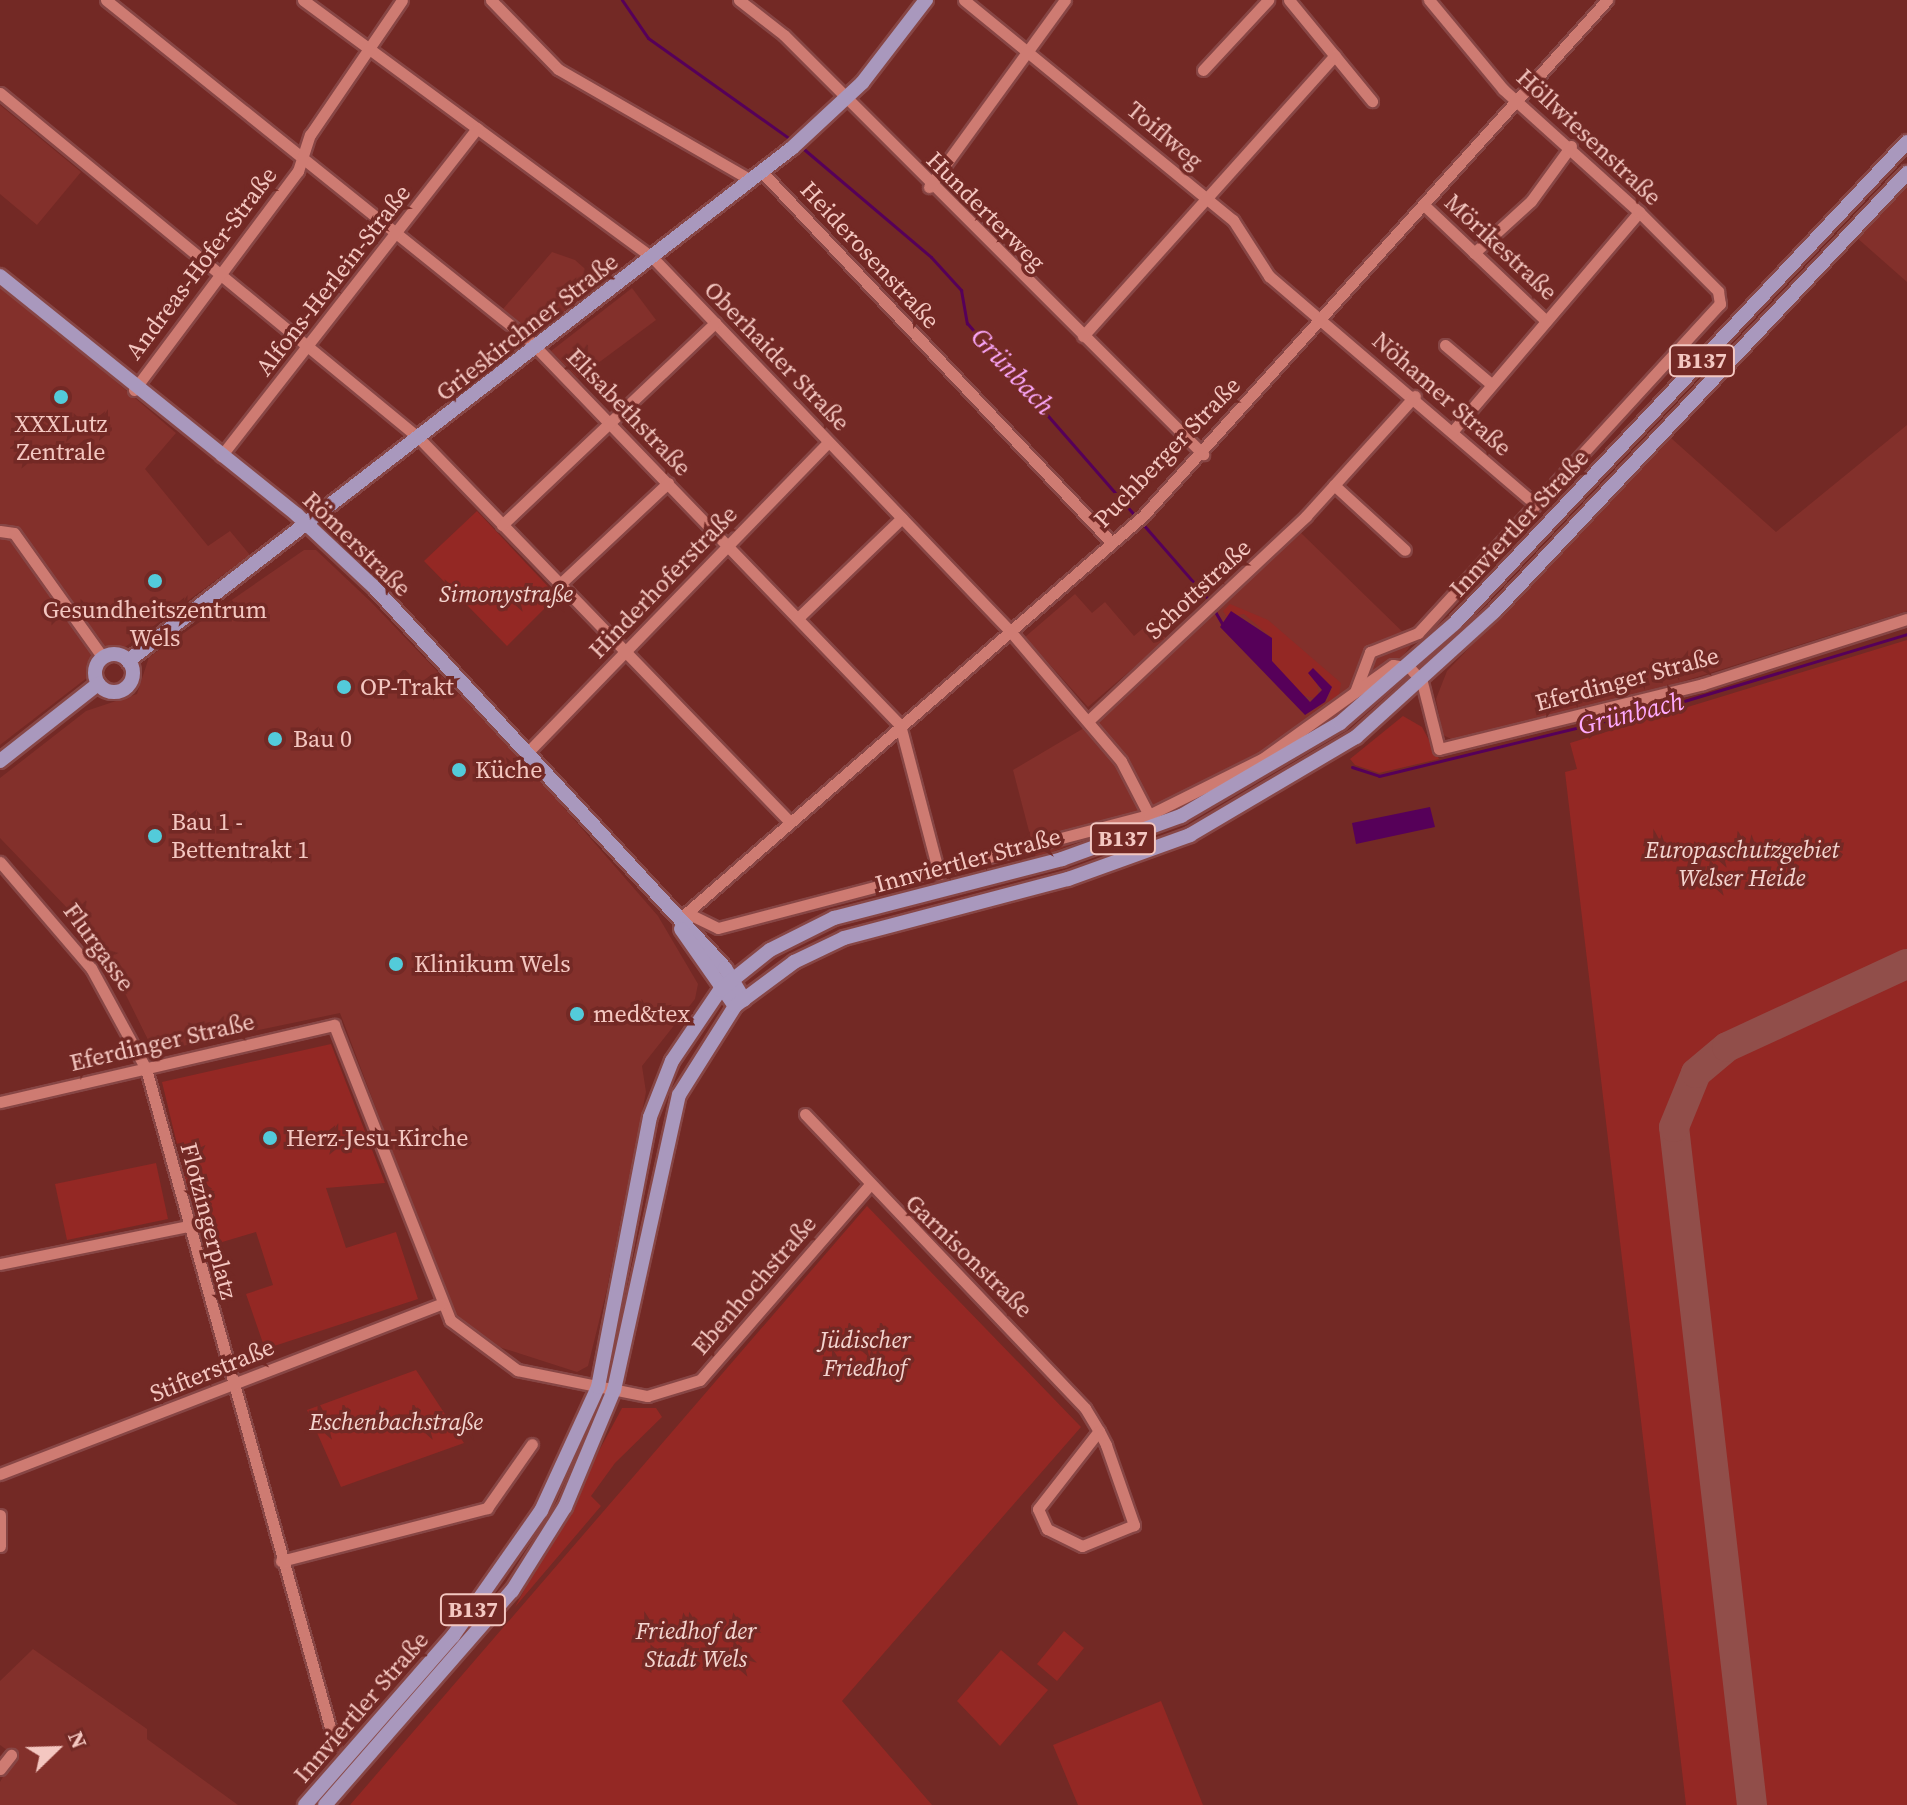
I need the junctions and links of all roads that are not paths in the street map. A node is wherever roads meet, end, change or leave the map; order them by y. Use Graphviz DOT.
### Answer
graph roads {
  1 [pos="106,0"];
  2 [pos="303,0"];
  3 [pos="402,0"];
  4 [pos="491,0"];
  5 [pos="739,0"];
  6 [pos="926,0"];
  7 [pos="964,0"];
  8 [pos="1065,0"];
  9 [pos="1268,0"];
  10 [pos="1289,0"];
  11 [pos="1429,0"];
  12 [pos="1607,0"];
  13 [pos="368,47"];
  14 [pos="1029,51"];
  15 [pos="1335,55"];
  16 [pos="1203,70"];
  17 [pos="0,93"];
  18 [pos="845,101"];
  19 [pos="1372,101"];
  20 [pos="1520,104"];
  21 [pos="477,128"];
  22 [pos="1907,142"];
  23 [pos="1571,146"];
  24 [pos="302,156"];
  25 [pos="1907,173"];
  26 [pos="756,176"];
  27 [pos="929,187"];
  28 [pos="1209,199"];
  29 [pos="1425,206"];
  30 [pos="1639,212"];
  31 [pos="397,234"];
  32 [pos="1474,253"];
  33 [pos="653,258"];
  34 [pos="220,274"];
  35 [pos="0,276"];
  36 [pos="1321,320"];
  37 [pos="1546,321"];
  38 [pos="715,323"];
  39 [pos="1083,336"];
  40 [pos="1445,345"];
  41 [pos="311,348"];
  42 [pos="536,348"];
  43 [pos="1491,384"];
  44 [pos="134,390"];
  45 [pos="1415,396"];
  46 [pos="609,422"];
  47 [pos="1452,432"];
  48 [pos="419,438"];
  49 [pos="828,442"];
  50 [pos="1203,454"];
  51 [pos="221,456"];
  52 [pos="668,483"];
  53 [pos="1334,485"];
  54 [pos="1534,503"];
  55 [pos="902,518"];
  56 [pos="309,525"];
  57 [pos="502,525"];
  58 [pos="0,531"];
  59 [pos="1111,542"];
  60 [pos="729,547"];
  61 [pos="1405,550"];
  62 [pos="560,584"];
  63 [pos="798,618"];
  64 [pos="1907,619"];
  65 [pos="1010,631"];
  66 [pos="625,651"];
  67 [pos="103,658"];
  68 [pos="128,661"];
  69 [pos="1410,668"];
  70 [pos="1422,682"];
  71 [pos="98,684"];
  72 [pos="1349,700"];
  73 [pos="1088,721"];
  74 [pos="900,725"];
  75 [pos="528,752"];
  76 [pos="0,761"];
  77 [pos="1149,815"];
  78 [pos="789,821"];
  79 [pos="0,862"];
  80 [pos="939,874"];
  81 [pos="682,917"];
  82 [pos="734,979"];
  83 [pos="720,990"];
  84 [pos="739,1003"];
  85 [pos="146,1069"];
  86 [pos="0,1102"];
  87 [pos="805,1114"];
  88 [pos="868,1187"];
  89 [pos="188,1226"];
  90 [pos="0,1264"];
  91 [pos="440,1304"];
  92 [pos="231,1385"];
  93 [pos="598,1387"];
  94 [pos="614,1390"];
  95 [pos="1099,1431"];
  96 [pos="532,1444"];
  97 [pos="0,1474"];
  98 [pos="0,1515"];
  99 [pos="0,1546"];
  100 [pos="281,1561"];
  101 [pos="335,1745"];
  102 [pos="11,1755"];
  103 [pos="0,1769"];
  104 [pos="305,1805"];
  105 [pos="325,1805"];
  1 -- 24 [label="street, Elisabethstraße"];
  2 -- 13 [label="street, Oberhaider Straße"];
  3 -- 13 [label="street, Andreas-Hofer-Straße"];
  4 -- 26 [label="street, Heiderosenstraße"];
  5 -- 18 [label="street, Hunderterweg"];
  6 -- 18 [label="main road, Grieskirchner Straße"];
  7 -- 14 [label="street, Toiflweg"];
  8 -- 14 [label="street"];
  9 -- 16 [label="street"];
  10 -- 15 [label="street"];
  11 -- 20 [label="street, Höllwiesenstraße"];
  12 -- 20 [label="street, Puchberger Straße"];
  13 -- 21 [label="street, Oberhaider Straße"];
  13 -- 24 [label="street, Andreas-Hofer-Straße"];
  14 -- 27 [label="street"];
  14 -- 28 [label="street, Toiflweg"];
  15 -- 19 [label="street"];
  15 -- 28 [label="street"];
  17 -- 34 [label="street"];
  18 -- 26 [label="main road, Grieskirchner Straße"];
  18 -- 27 [label="street, Hunderterweg"];
  20 -- 23 [label="street, Höllwiesenstraße"];
  20 -- 29 [label="street, Puchberger Straße"];
  21 -- 31 [label="street, Alfons-Herlein-Straße"];
  21 -- 33 [label="street, Oberhaider Straße"];
  22 -- 69 [label="main road, Innviertler Straße / B137"];
  23 -- 30 [label="street, Höllwiesenstraße"];
  23 -- 32 [label="street"];
  24 -- 31 [label="street, Elisabethstraße"];
  24 -- 34 [label="street, Andreas-Hofer-Straße"];
  25 -- 70 [label="main road, Innviertler Straße / B137"];
  26 -- 33 [label="main road, Grieskirchner Straße"];
  26 -- 59 [label="street, Heiderosenstraße"];
  27 -- 39 [label="street, Hunderterweg"];
  28 -- 36 [label="street, Toiflweg"];
  28 -- 39 [label="street"];
  29 -- 32 [label="street, Mörikestraße"];
  29 -- 36 [label="street, Puchberger Straße"];
  30 -- 37 [label="street"];
  30 -- 54 [label="street, Höllwiesenstraße"];
  31 -- 41 [label="street, Alfons-Herlein-Straße"];
  31 -- 42 [label="street, Elisabethstraße"];
  32 -- 37 [label="street, Mörikestraße"];
  33 -- 38 [label="street, Oberhaider Straße"];
  33 -- 42 [label="main road, Grieskirchner Straße"];
  34 -- 41 [label="street"];
  34 -- 44 [label="street, Andreas-Hofer-Straße"];
  35 -- 44 [label="main road, Römerstraße"];
  36 -- 45 [label="street, Nöhamer Straße"];
  36 -- 50 [label="street, Puchberger Straße"];
  37 -- 43 [label="street"];
  38 -- 46 [label="street"];
  38 -- 49 [label="street, Oberhaider Straße"];
  39 -- 50 [label="street, Hunderterweg"];
  40 -- 43 [label="street"];
  41 -- 48 [label="street"];
  41 -- 51 [label="street, Alfons-Herlein-Straße"];
  42 -- 46 [label="street, Elisabethstraße"];
  42 -- 48 [label="main road, Grieskirchner Straße"];
  43 -- 47 [label="street"];
  44 -- 51 [label="main road, Römerstraße"];
  45 -- 47 [label="street, Nöhamer Straße"];
  45 -- 53 [label="street, Schottstraße"];
  46 -- 52 [label="street, Elisabethstraße"];
  46 -- 57 [label="street"];
  47 -- 54 [label="street, Nöhamer Straße"];
  48 -- 56 [label="main road, Grieskirchner Straße"];
  48 -- 57 [label="street"];
  49 -- 55 [label="street, Oberhaider Straße"];
  49 -- 60 [label="street, Hinderhoferstraße"];
  50 -- 59 [label="street, Puchberger Straße"];
  51 -- 56 [label="main road, Römerstraße"];
  52 -- 60 [label="street, Elisabethstraße"];
  52 -- 62 [label="street"];
  53 -- 61 [label="street"];
  53 -- 73 [label="street, Schottstraße"];
  54 -- 72 [label="street"];
  55 -- 63 [label="street"];
  55 -- 65 [label="street, Oberhaider Straße"];
  56 -- 68 [label="main road, Grieskirchner Straße"];
  56 -- 75 [label="main road, Römerstraße"];
  57 -- 62 [label="street"];
  58 -- 67 [label="street"];
  59 -- 65 [label="street, Puchberger Straße"];
  60 -- 63 [label="street, Elisabethstraße"];
  60 -- 66 [label="street, Hinderhoferstraße"];
  62 -- 66 [label="street"];
  63 -- 74 [label="street, Elisabethstraße"];
  64 -- 70 [label="street, Eferdinger Straße"];
  65 -- 73 [label="street, Oberhaider Straße"];
  65 -- 74 [label="street, Puchberger Straße"];
  66 -- 75 [label="street, Hinderhoferstraße"];
  66 -- 78 [label="street"];
  67 -- 68 [label="main road"];
  67 -- 71 [label="main road"];
  68 -- 71 [label="main road"];
  69 -- 70 [label="street, Eferdinger Straße"];
  69 -- 72 [label="street"];
  69 -- 82 [label="main road, Innviertler Straße / B137"];
  70 -- 84 [label="main road, Innviertler Straße / B137"];
  71 -- 76 [label="main road"];
  72 -- 77 [label="street"];
  73 -- 77 [label="street, Oberhaider Straße"];
  74 -- 78 [label="street, Puchberger Straße"];
  74 -- 80 [label="street, Elisabethstraße"];
  75 -- 81 [label="main road, Römerstraße"];
  77 -- 80 [label="street"];
  78 -- 81 [label="street, Puchberger Straße"];
  79 -- 85 [label="street, Flurgasse"];
  80 -- 81 [label="street"];
  81 -- 82 [label="main road, Römerstraße"];
  81 -- 83 [label="main road, Römerstraße"];
  82 -- 83 [label="main road, Innviertler Straße / B137"];
  82 -- 84 [label="main road, Römerstraße"];
  83 -- 84 [label="main road, Römerstraße"];
  83 -- 93 [label="main road, Innviertler Straße / B137"];
  84 -- 94 [label="main road, Innviertler Straße / B137"];
  85 -- 86 [label="street, Eferdinger Straße"];
  85 -- 89 [label="street, Flotzingerplatz"];
  85 -- 91 [label="street, Eferdinger Straße"];
  87 -- 88 [label="street, Garnisonstraße"];
  88 -- 94 [label="street, Ebenhochstraße"];
  88 -- 95 [label="street, Garnisonstraße"];
  89 -- 90 [label="street"];
  89 -- 92 [label="street, Flotzingerplatz"];
  91 -- 92 [label="street, Stifterstraße"];
  91 -- 93 [label="street, Ebenhochstraße"];
  92 -- 97 [label="street, Stifterstraße"];
  92 -- 100 [label="street"];
  93 -- 94 [label="street, Ebenhochstraße"];
  93 -- 104 [label="main road, Innviertler Straße / B137"];
  94 -- 105 [label="main road, Innviertler Straße / B137"];
  95 -- 95 [label="street, Garnisonstraße"];
  96 -- 100 [label="street"];
  98 -- 99 [label="street"];
  100 -- 101 [label="street"];
  102 -- 103 [label="street"];
}
